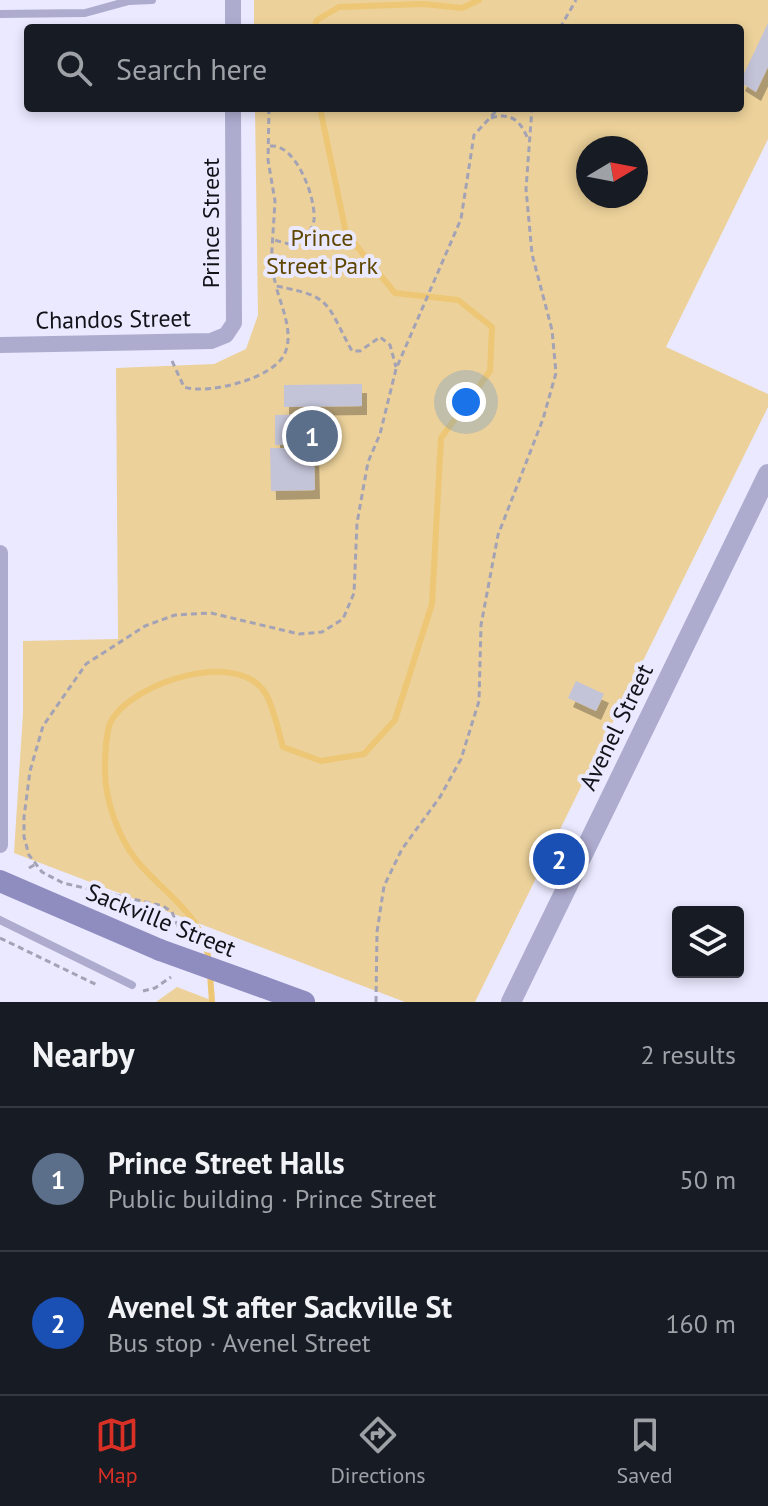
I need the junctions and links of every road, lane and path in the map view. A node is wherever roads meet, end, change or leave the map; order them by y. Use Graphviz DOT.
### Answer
graph roads {
  1 [pos="152,0"];
  2 [pos="233,0"];
  3 [pos="576,0"];
  4 [pos="0,14"];
  5 [pos="233,24"];
  6 [pos="562,24"];
  7 [pos="233,112"];
  8 [pos="269,112"];
  9 [pos="495,112"];
  10 [pos="532,112"];
  11 [pos="487,120"];
  12 [pos="528,140"];
  13 [pos="268,146"];
  14 [pos="274,240"];
  15 [pos="226,335"];
  16 [pos="0,345"];
  17 [pos="396,369"];
  18 [pos="768,474"];
  19 [pos="0,553"];
  20 [pos="0,845"];
  21 [pos="36,864"];
  22 [pos="29,868"];
  23 [pos="0,881"];
  24 [pos="90,889"];
  25 [pos="87,898"];
  26 [pos="0,920"];
  27 [pos="183,938"];
  28 [pos="171,977"];
  29 [pos="132,985"];
  30 [pos="155,988"];
  31 [pos="304,1002"];
  32 [pos="376,1002"];
  33 [pos="511,1002"];
  1 -- 4 [label="lane"];
  2 -- 5 [label="street"];
  3 -- 6 [label="path"];
  7 -- 15 [label="street, Prince Street"];
  8 -- 13 [label="path"];
  9 -- 11 [label="path"];
  10 -- 12 [label="path"];
  11 -- 12 [label="path"];
  11 -- 17 [label="path"];
  12 -- 32 [label="path"];
  13 -- 14 [label="path"];
  13 -- 14 [label="path"];
  14 -- 17 [label="path"];
  15 -- 16 [label="street, Chandos Street"];
  17 -- 21 [label="path"];
  18 -- 33 [label="street, Avenel Street"];
  19 -- 20 [label="street"];
  21 -- 22 [label="path"];
  21 -- 24 [label="path"];
  23 -- 31 [label="main road, Sackville Street, bridge"];
  24 -- 25 [label="path"];
  24 -- 27 [label="path"];
  26 -- 29 [label="lane"];
  28 -- 30 [label="path"];
}
